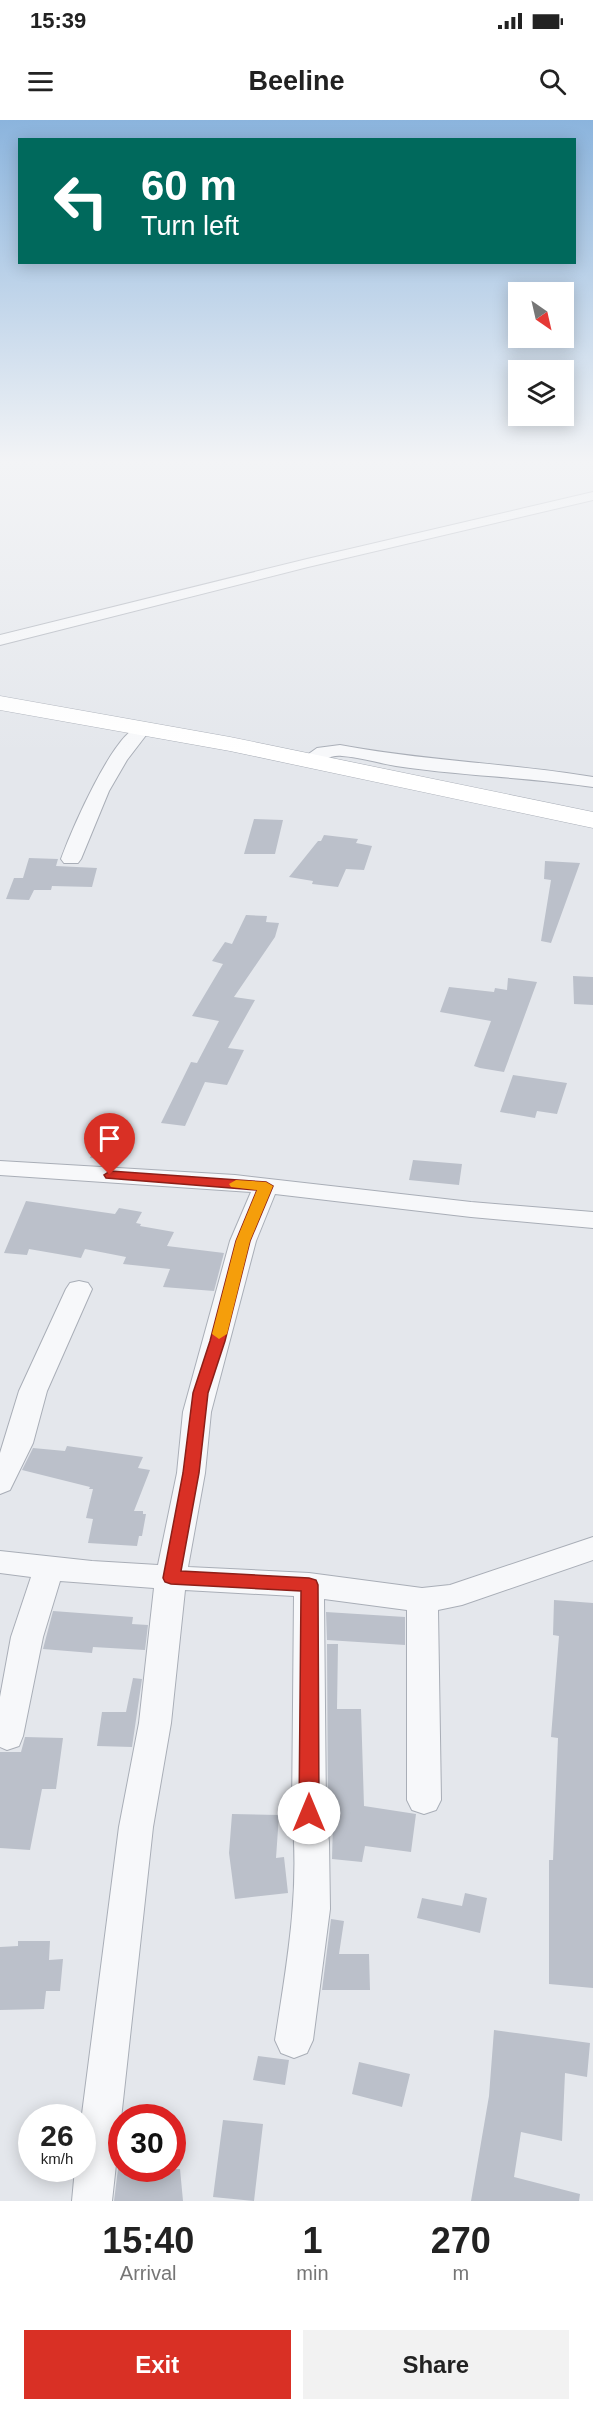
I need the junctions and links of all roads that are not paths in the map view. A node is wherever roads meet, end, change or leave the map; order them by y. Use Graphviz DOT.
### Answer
graph roads {
  1 [pos="330,558"];
  2 [pos="0,640"];
  3 [pos="0,703"];
  4 [pos="141,730"];
  5 [pos="309,760"];
  6 [pos="593,783"];
  7 [pos="593,820"];
  8 [pos="71,859"];
  9 [pos="0,1168"];
  10 [pos="266,1186"];
  11 [pos="593,1220"];
  12 [pos="79,1289"];
  13 [pos="0,1483"];
  14 [pos="593,1548"];
  15 [pos="0,1562"];
  16 [pos="49,1568"];
  17 [pos="171,1578"];
  18 [pos="309,1585"];
  19 [pos="422,1600"];
  20 [pos="7,1736"];
  21 [pos="424,1800"];
  22 [pos="294,2040"];
  23 [pos="92,2201"];
  1 -- 2 [label="street"];
  3 -- 4 [label="main road"];
  4 -- 5 [label="main road"];
  4 -- 8 [label="street"];
  5 -- 6 [label="street"];
  5 -- 7 [label="main road"];
  9 -- 10 [label="street"];
  10 -- 11 [label="street"];
  10 -- 17 [label="street"];
  12 -- 13 [label="street"];
  14 -- 19 [label="street"];
  15 -- 16 [label="street"];
  16 -- 17 [label="street"];
  16 -- 20 [label="street"];
  17 -- 18 [label="street"];
  17 -- 23 [label="street"];
  18 -- 19 [label="street"];
  18 -- 22 [label="street"];
  19 -- 21 [label="street"];
}
